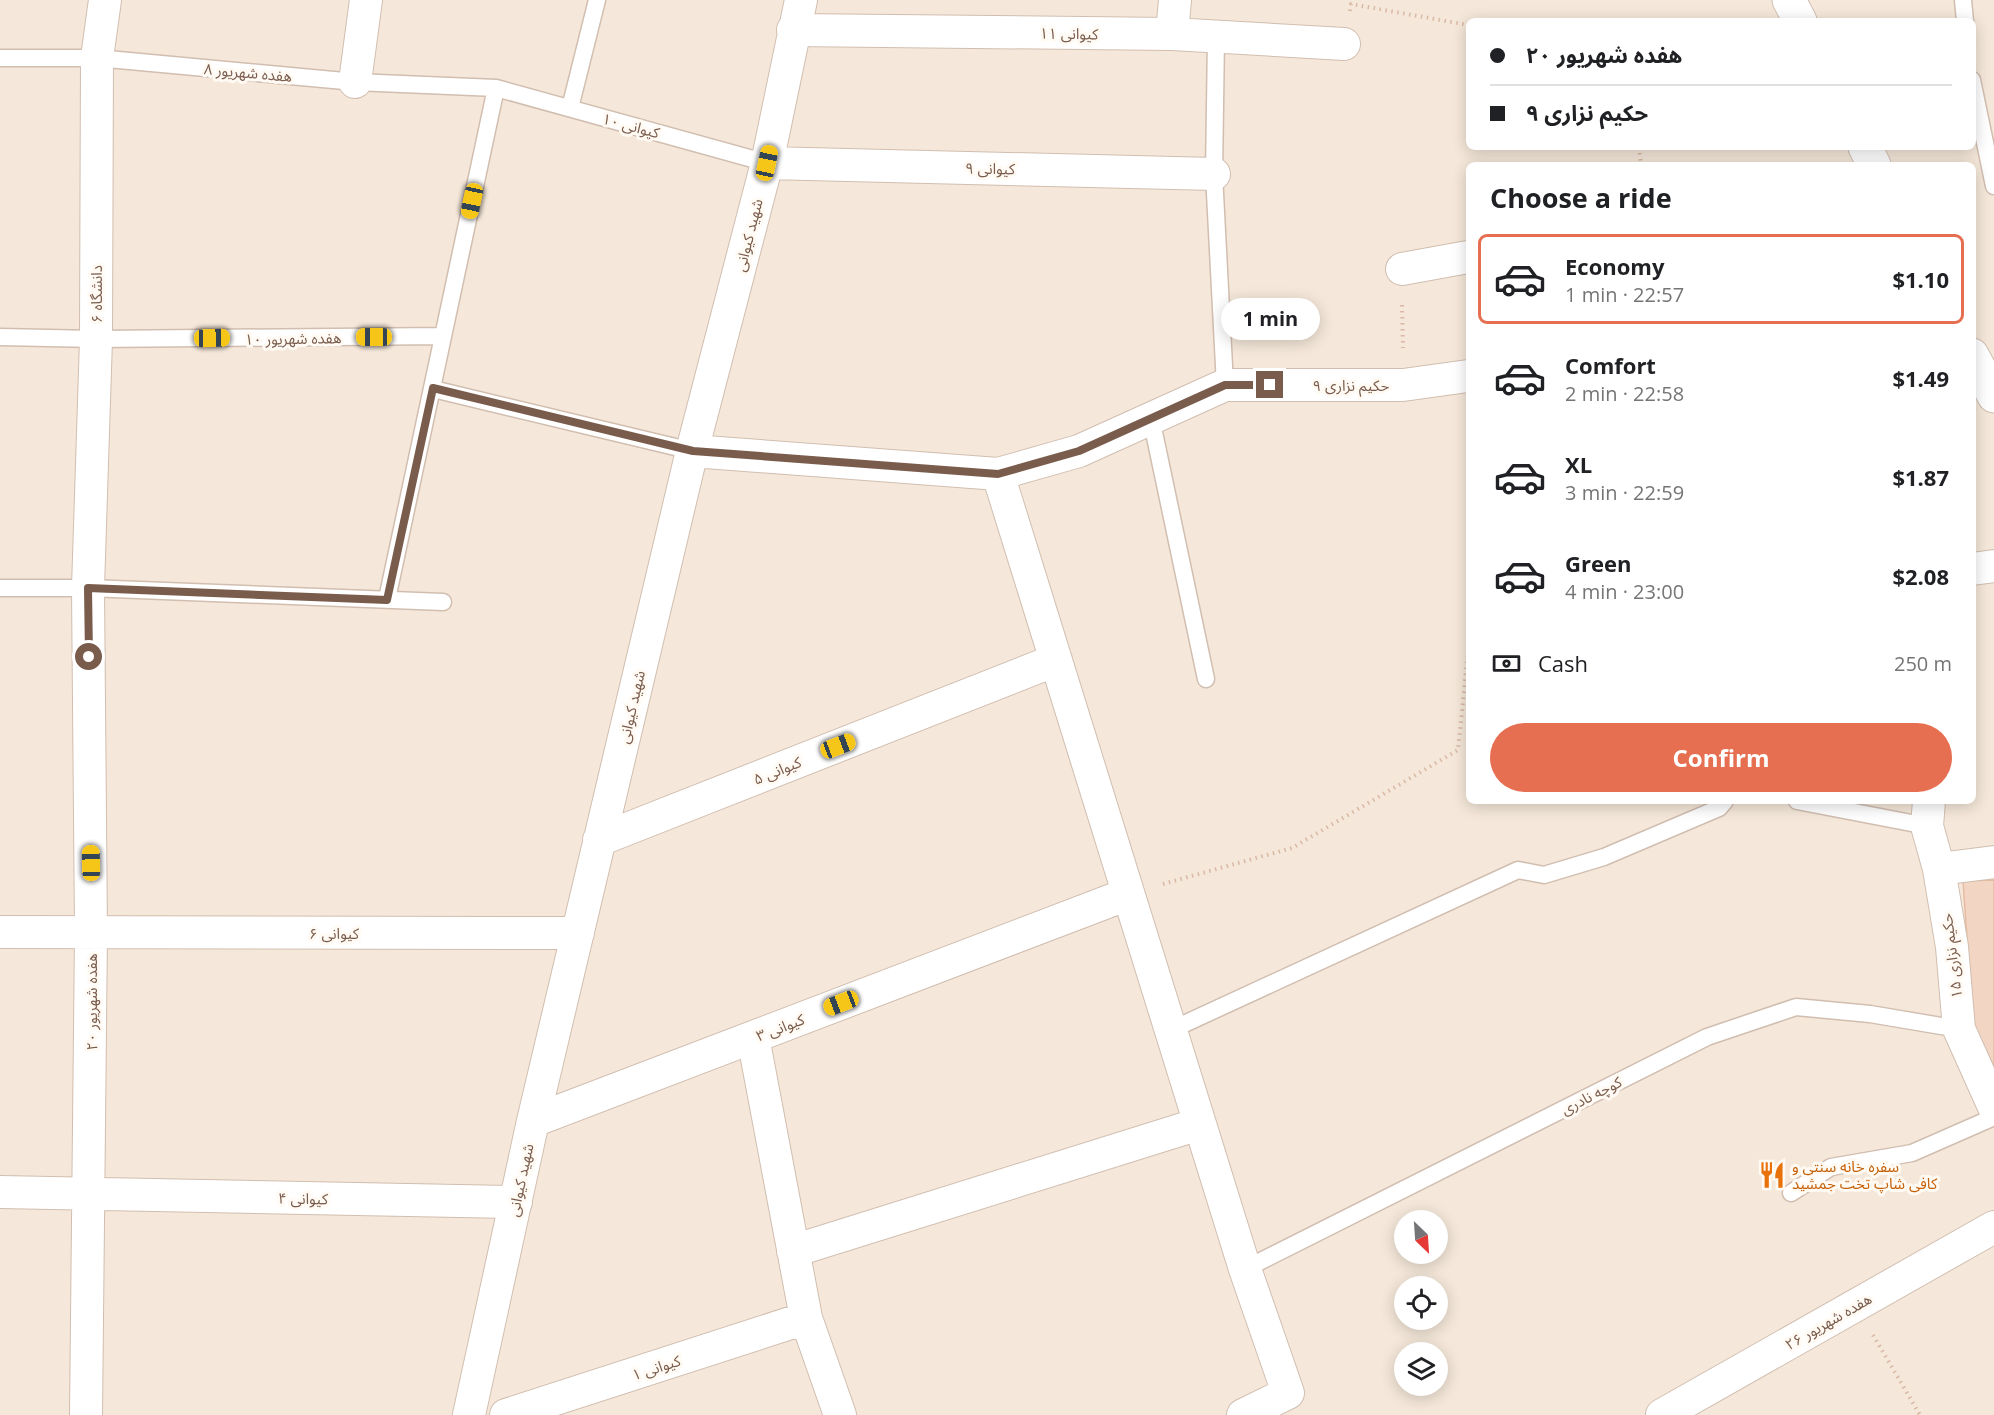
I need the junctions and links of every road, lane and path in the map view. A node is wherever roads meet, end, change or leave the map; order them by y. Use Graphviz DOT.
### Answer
graph roads {
  1 [pos="105,0"];
  2 [pos="366,0"];
  3 [pos="597,0"];
  4 [pos="801,0"];
  5 [pos="1175,0"];
  6 [pos="1789,0"];
  7 [pos="1963,0"];
  8 [pos="1798,18"];
  9 [pos="1965,18"];
  10 [pos="1466,25"];
  11 [pos="793,30"];
  12 [pos="1172,34"];
  13 [pos="1216,37"];
  14 [pos="1344,44"];
  15 [pos="0,58"];
  16 [pos="97,58"];
  17 [pos="355,82"];
  18 [pos="496,88"];
  19 [pos="1976,99"];
  20 [pos="570,108"];
  21 [pos="767,163"];
  22 [pos="1214,174"];
  23 [pos="1994,186"];
  24 [pos="1466,258"];
  25 [pos="1402,269"];
  26 [pos="443,336"];
  27 [pos="0,337"];
  28 [pos="96,339"];
  29 [pos="1466,376"];
  30 [pos="1225,385"];
  31 [pos="1403,385"];
  32 [pos="433,388"];
  33 [pos="1151,418"];
  34 [pos="693,451"];
  35 [pos="998,474"];
  36 [pos="1994,566"];
  37 [pos="1976,568"];
  38 [pos="0,588"];
  39 [pos="88,588"];
  40 [pos="387,600"];
  41 [pos="443,603"];
  42 [pos="1056,660"];
  43 [pos="1466,672"];
  44 [pos="1206,678"];
  45 [pos="1722,804"];
  46 [pos="1827,804"];
  47 [pos="1928,814"];
  48 [pos="599,840"];
  49 [pos="1994,862"];
  50 [pos="1940,869"];
  51 [pos="1128,894"];
  52 [pos="0,932"];
  53 [pos="91,932"];
  54 [pos="578,933"];
  55 [pos="1959,1029"];
  56 [pos="1171,1030"];
  57 [pos="753,1037"];
  58 [pos="1994,1107"];
  59 [pos="1994,1117"];
  60 [pos="533,1121"];
  61 [pos="1200,1124"];
  62 [pos="0,1192"];
  63 [pos="1791,1193"];
  64 [pos="89,1194"];
  65 [pos="516,1202"];
  66 [pos="1994,1227"];
  67 [pos="794,1251"];
  68 [pos="1245,1269"];
  69 [pos="1855,1305"];
  70 [pos="806,1318"];
  71 [pos="86,1415"];
  72 [pos="469,1415"];
  73 [pos="506,1415"];
  74 [pos="840,1415"];
  75 [pos="1243,1415"];
  76 [pos="1662,1415"];
  77 [pos="1920,1415"];
  1 -- 16 [label="street, دانشگاه ۶"];
  2 -- 17 [label="street"];
  3 -- 20 [label="lane"];
  4 -- 11 [label="street, شهید کیوانی"];
  5 -- 12 [label="street"];
  6 -- 8 [label="street"];
  7 -- 9 [label="lane"];
  10 -- 14 [label="path"];
  11 -- 12 [label="street, کیوانی ۱۱"];
  11 -- 21 [label="street, شهید کیوانی"];
  12 -- 13 [label="street, کیوانی ۱۱"];
  13 -- 14 [label="street, کیوانی ۱۱"];
  13 -- 22 [label="lane"];
  15 -- 16 [label="lane, هفده شهریور ۸"];
  16 -- 17 [label="lane, هفده شهریور ۸"];
  16 -- 28 [label="street, دانشگاه ۶"];
  17 -- 18 [label="lane, هفده شهریور ۸"];
  18 -- 20 [label="lane, کیوانی ۱۰"];
  18 -- 26 [label="lane"];
  19 -- 23 [label="lane"];
  20 -- 21 [label="lane, کیوانی ۱۰"];
  21 -- 22 [label="street, کیوانی ۹"];
  21 -- 34 [label="street, شهید کیوانی"];
  22 -- 30 [label="lane"];
  24 -- 25 [label="street"];
  25 -- 31 [label="path"];
  26 -- 28 [label="lane, هفده شهریور ۱۰"];
  26 -- 32 [label="lane"];
  27 -- 28 [label="lane, هفده شهریور ۱۰"];
  28 -- 39 [label="street, دانشگاه ۶"];
  29 -- 31 [label="street, حکیم نزاری ۹"];
  30 -- 31 [label="street, حکیم نزاری ۹"];
  30 -- 33 [label="street, حکیم نزاری ۹"];
  32 -- 34 [label="lane"];
  32 -- 40 [label="lane"];
  33 -- 35 [label="street, حکیم نزاری ۹"];
  33 -- 44 [label="lane"];
  34 -- 35 [label="street"];
  34 -- 48 [label="street, شهید کیوانی"];
  35 -- 42 [label="street"];
  36 -- 37 [label="street"];
  38 -- 39 [label="lane"];
  39 -- 40 [label="lane"];
  39 -- 53 [label="street, هفده شهریور ۲۰"];
  40 -- 41 [label="lane"];
  42 -- 48 [label="street, کیوانی ۵"];
  42 -- 51 [label="street"];
  43 -- 51 [label="path"];
  45 -- 56 [label="lane"];
  46 -- 47 [label="lane"];
  47 -- 50 [label="street, حکیم نزاری ۱۵"];
  48 -- 54 [label="street, شهید کیوانی"];
  49 -- 50 [label="street"];
  50 -- 55 [label="street, حکیم نزاری ۱۵"];
  51 -- 56 [label="street"];
  51 -- 57 [label="street, کیوانی ۳"];
  52 -- 53 [label="street, کیوانی ۶"];
  53 -- 54 [label="street, کیوانی ۶"];
  53 -- 64 [label="street, هفده شهریور ۲۰"];
  54 -- 60 [label="street, شهید کیوانی"];
  55 -- 58 [label="street, حکیم نزاری ۱۵"];
  55 -- 68 [label="lane, کوچه نادری"];
  56 -- 61 [label="street"];
  57 -- 60 [label="street, کیوانی ۳"];
  57 -- 67 [label="street"];
  59 -- 63 [label="lane"];
  60 -- 65 [label="street, شهید کیوانی"];
  61 -- 67 [label="street"];
  61 -- 68 [label="street"];
  62 -- 64 [label="street, کیوانی ۴"];
  64 -- 65 [label="street, کیوانی ۴"];
  64 -- 71 [label="street, هفده شهریور ۲۰"];
  65 -- 72 [label="street, شهید کیوانی"];
  66 -- 69 [label="street, هفده شهریور ۲۶"];
  67 -- 70 [label="street"];
  68 -- 75 [label="street"];
  69 -- 76 [label="street, هفده شهریور ۲۶"];
  69 -- 77 [label="path"];
  70 -- 73 [label="street, کیوانی ۱"];
  70 -- 74 [label="street"];
}
